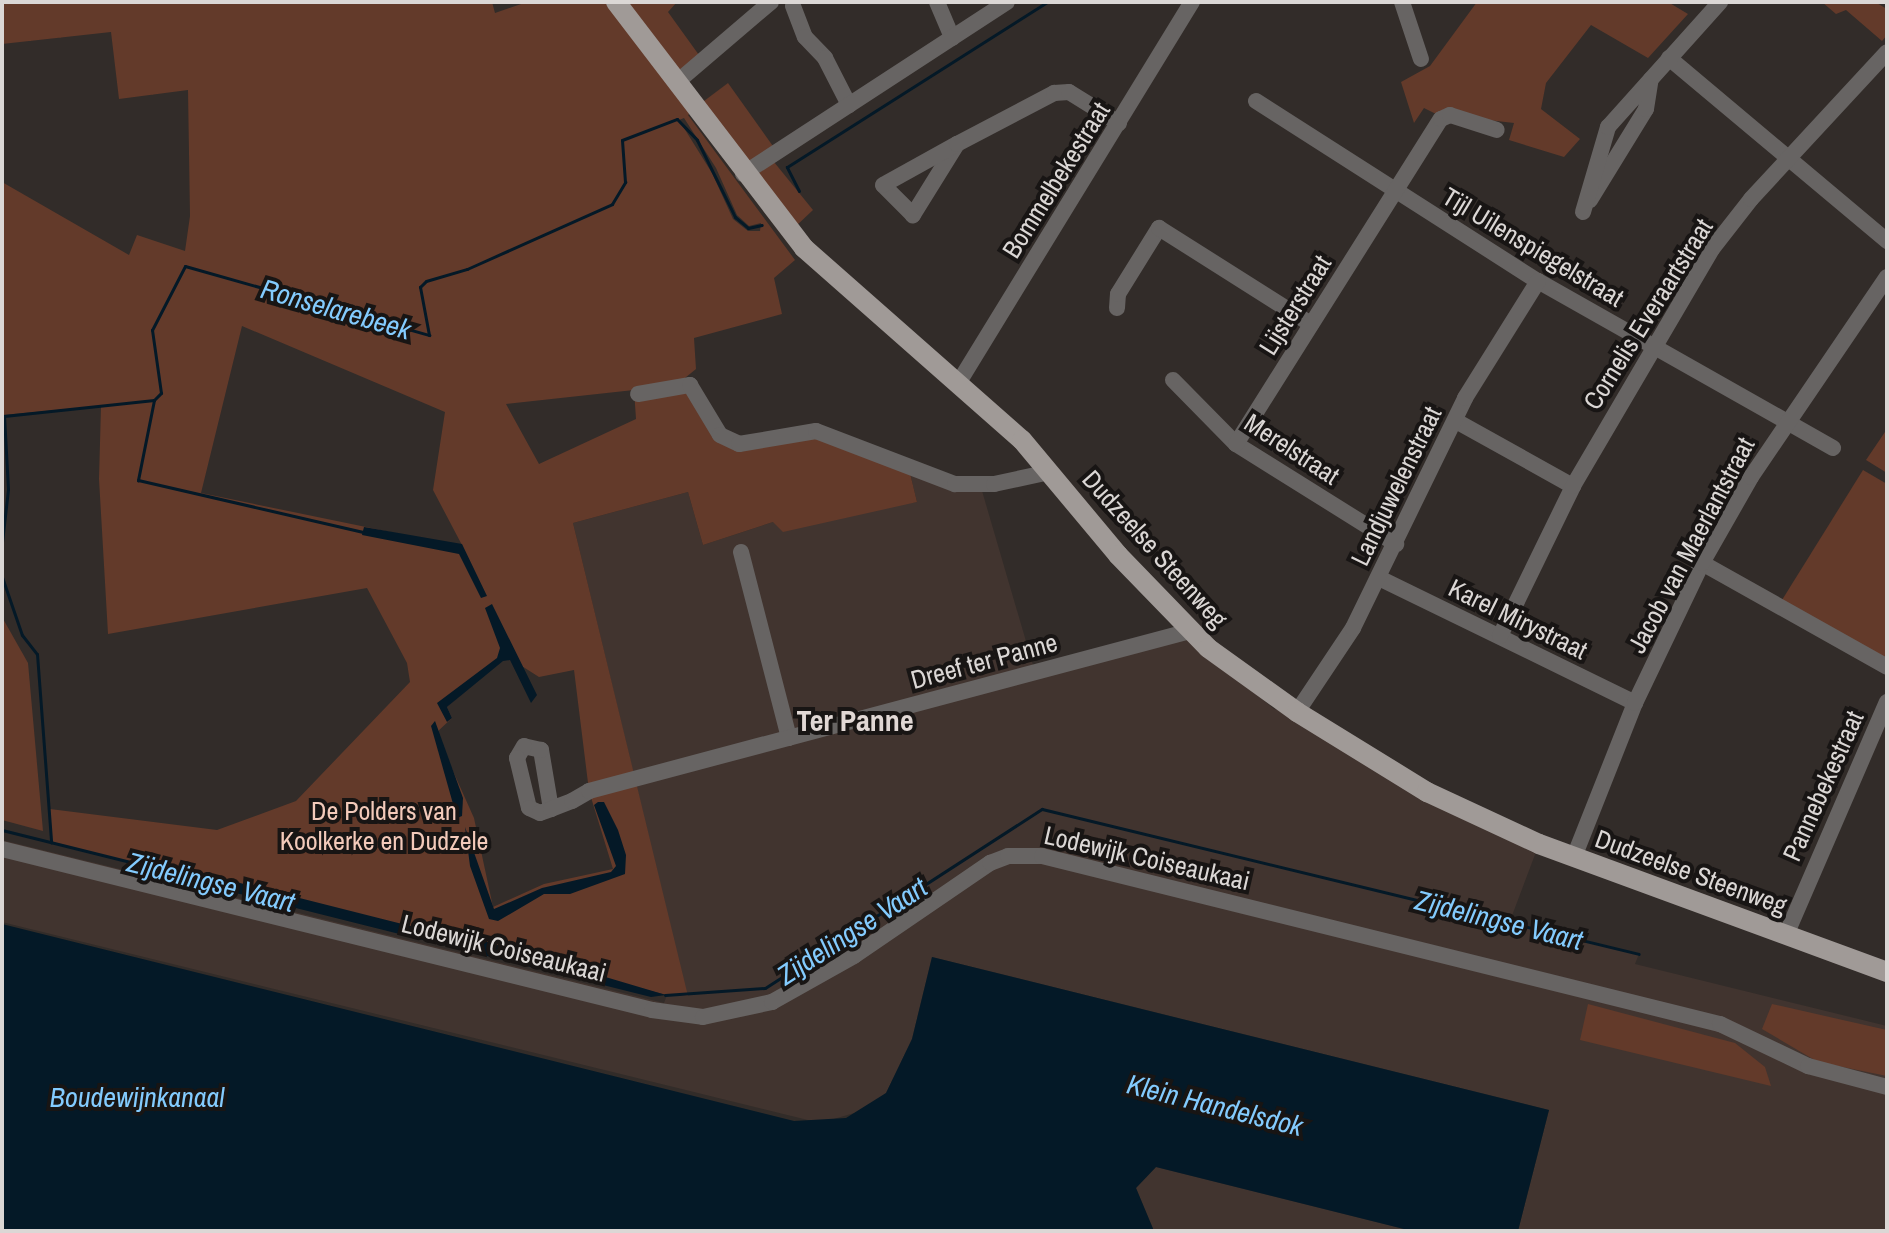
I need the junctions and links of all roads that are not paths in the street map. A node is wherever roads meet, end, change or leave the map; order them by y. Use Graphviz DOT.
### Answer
graph roads {
  1 [pos="616,2"];
  2 [pos="771,2"];
  3 [pos="937,2"];
  4 [pos="1007,2"];
  5 [pos="1192,2"];
  6 [pos="1402,2"];
  7 [pos="1720,2"];
  8 [pos="793,6"];
  9 [pos="952,38"];
  10 [pos="1887,52"];
  11 [pos="1669,58"];
  12 [pos="1421,59"];
  13 [pos="1651,79"];
  14 [pos="676,83"];
  15 [pos="1256,101"];
  16 [pos="849,105"];
  17 [pos="1119,123"];
  18 [pos="1497,130"];
  19 [pos="957,144"];
  20 [pos="1786,161"];
  21 [pos="743,174"];
  22 [pos="1394,190"];
  23 [pos="1887,241"];
  24 [pos="1887,277"];
  25 [pos="1538,281"];
  26 [pos="1117,308"];
  27 [pos="1311,324"];
  28 [pos="1653,346"];
  29 [pos="1173,380"];
  30 [pos="959,382"];
  31 [pos="638,394"];
  32 [pos="1456,421"];
  33 [pos="1786,422"];
  34 [pos="1236,444"];
  35 [pos="1833,448"];
  36 [pos="1050,472"];
  37 [pos="1573,486"];
  38 [pos="1396,544"];
  39 [pos="741,552"];
  40 [pos="1702,563"];
  41 [pos="1379,578"];
  42 [pos="1190,631"];
  43 [pos="1500,636"];
  44 [pos="1887,667"];
  45 [pos="1887,702"];
  46 [pos="1635,703"];
  47 [pos="1297,712"];
  48 [pos="789,738"];
  49 [pos="551,809"];
  50 [pos="2,849"];
  51 [pos="1574,857"];
  52 [pos="1786,935"];
  53 [pos="1887,972"];
  54 [pos="1887,1087"];
  1 -- 14 [label="main road, Dudzeelse Steenweg"];
  2 -- 14 [label="street"];
  3 -- 9 [label="street"];
  4 -- 9 [label="street"];
  5 -- 17 [label="street, Bommelbekestraat"];
  6 -- 12 [label="street"];
  7 -- 11 [label="street"];
  8 -- 16 [label="street"];
  9 -- 16 [label="street"];
  10 -- 20 [label="street, Cornelis Everaartstraat"];
  11 -- 13 [label="street"];
  11 -- 20 [label="street"];
  13 -- 13 [label="street"];
  14 -- 21 [label="main road, Dudzeelse Steenweg"];
  15 -- 22 [label="street, Tijl Uilenspiegelstraat"];
  16 -- 21 [label="street"];
  17 -- 19 [label="street"];
  17 -- 30 [label="street, Bommelbekestraat"];
  18 -- 22 [label="street, Lijsterstraat"];
  19 -- 19 [label="street"];
  20 -- 23 [label="street"];
  20 -- 28 [label="street, Cornelis Everaartstraat"];
  21 -- 30 [label="main road, Dudzeelse Steenweg"];
  22 -- 25 [label="street, Tijl Uilenspiegelstraat"];
  22 -- 27 [label="street, Lijsterstraat"];
  24 -- 33 [label="street, Jacob van Maerlantstraat"];
  25 -- 28 [label="street, Tijl Uilenspiegelstraat"];
  25 -- 32 [label="street, Landjuwelenstraat"];
  26 -- 27 [label="street"];
  27 -- 34 [label="street, Lijsterstraat"];
  28 -- 33 [label="street, Tijl Uilenspiegelstraat"];
  28 -- 37 [label="street, Cornelis Everaartstraat"];
  29 -- 34 [label="street, Merelstraat"];
  30 -- 36 [label="main road, Dudzeelse Steenweg"];
  31 -- 36 [label="street"];
  32 -- 37 [label="street"];
  32 -- 38 [label="street, Landjuwelenstraat"];
  33 -- 35 [label="street, Tijl Uilenspiegelstraat"];
  33 -- 40 [label="street, Jacob van Maerlantstraat"];
  34 -- 38 [label="street, Merelstraat"];
  36 -- 42 [label="main road, Dudzeelse Steenweg"];
  37 -- 43 [label="street, Cornelis Everaartstraat"];
  38 -- 41 [label="street, Landjuwelenstraat"];
  39 -- 48 [label="street"];
  40 -- 44 [label="street"];
  40 -- 46 [label="street, Jacob van Maerlantstraat"];
  41 -- 43 [label="street, Karel Mirystraat"];
  41 -- 47 [label="street, Landjuwelenstraat"];
  42 -- 47 [label="main road, Dudzeelse Steenweg"];
  42 -- 48 [label="street, Dreef ter Panne"];
  43 -- 46 [label="street, Karel Mirystraat"];
  45 -- 52 [label="street, Pannebekestraat"];
  46 -- 51 [label="street, Jacob van Maerlantstraat"];
  47 -- 51 [label="main road, Dudzeelse Steenweg"];
  48 -- 49 [label="street, Dreef ter Panne"];
  50 -- 54 [label="street, Lodewijk Coiseaukaai"];
  51 -- 52 [label="main road, Dudzeelse Steenweg"];
  52 -- 53 [label="main road, Dudzeelse Steenweg"];
}
